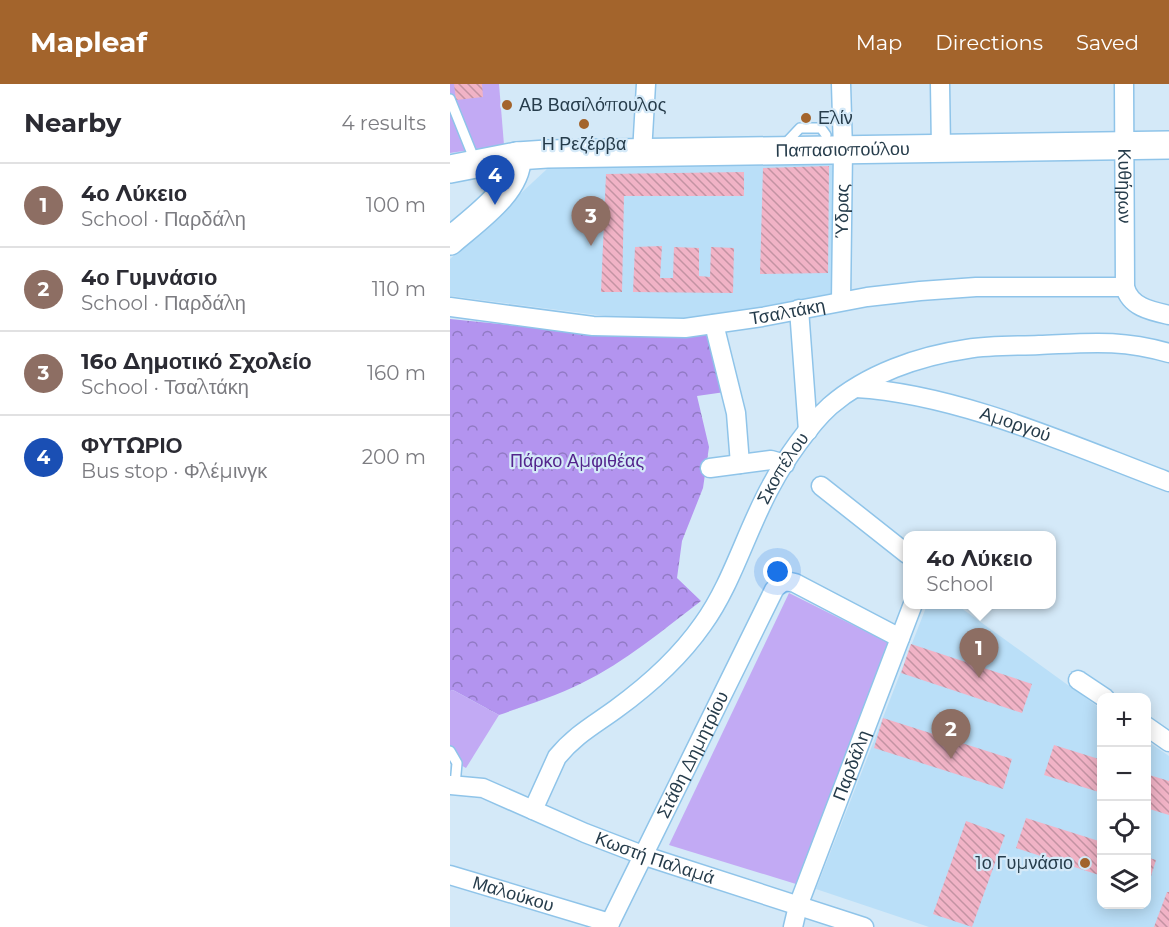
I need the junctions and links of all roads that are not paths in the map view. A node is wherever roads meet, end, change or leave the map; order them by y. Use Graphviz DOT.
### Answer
graph roads {
  1 [pos="646,84"];
  2 [pos="841,84"];
  3 [pos="940,84"];
  4 [pos="1124,84"];
  5 [pos="450,99"];
  6 [pos="835,142"];
  7 [pos="1169,145"];
  8 [pos="1124,146"];
  9 [pos="941,149"];
  10 [pos="642,153"];
  11 [pos="517,156"];
  12 [pos="476,163"];
  13 [pos="450,169"];
  14 [pos="450,241"];
  15 [pos="1125,286"];
  16 [pos="841,301"];
  17 [pos="450,307"];
  18 [pos="798,309"];
  19 [pos="1169,315"];
  20 [pos="714,324"];
  21 [pos="1169,353"];
  22 [pos="856,387"];
  23 [pos="808,431"];
  24 [pos="740,464"];
  25 [pos="785,464"];
  26 [pos="710,468"];
  27 [pos="1169,482"];
  28 [pos="821,486"];
  29 [pos="903,551"];
  30 [pos="911,609"];
  31 [pos="900,638"];
  32 [pos="1078,680"];
  33 [pos="1098,693"];
  34 [pos="1151,729"];
  35 [pos="1169,742"];
  36 [pos="450,751"];
  37 [pos="452,788"];
  38 [pos="533,810"];
  39 [pos="645,856"];
  40 [pos="450,875"];
  41 [pos="798,906"];
  42 [pos="609,925"];
  43 [pos="793,927"];
  44 [pos="864,927"];
  1 -- 10 [label="street"];
  2 -- 6 [label="street, Ύδρας"];
  3 -- 9 [label="street"];
  4 -- 8 [label="street, Κυθήρων"];
  5 -- 12 [label="lane"];
  6 -- 9 [label="main road, Παπασιοπούλου"];
  6 -- 10 [label="main road, Παπασιοπούλου"];
  6 -- 16 [label="street, Ύδρας"];
  7 -- 8 [label="main road, Παπασιοπούλου"];
  8 -- 9 [label="main road, Παπασιοπούλου"];
  8 -- 15 [label="street, Κυθήρων"];
  10 -- 11 [label="main road, Παπασιοπούλου"];
  11 -- 12 [label="main road, Παπασιοπούλου"];
  11 -- 14 [label="main road"];
  12 -- 13 [label="main road, Παπασιοπούλου"];
  15 -- 16 [label="street, Τσαλτάκη"];
  15 -- 19 [label="street"];
  16 -- 18 [label="street, Τσαλτάκη"];
  17 -- 20 [label="street, Τσαλτάκη"];
  18 -- 20 [label="street, Τσαλτάκη"];
  18 -- 23 [label="street"];
  20 -- 24 [label="street"];
  21 -- 22 [label="street, Σκοπέλου"];
  22 -- 23 [label="street, Σκοπέλου"];
  22 -- 27 [label="street, Αμοργού"];
  23 -- 25 [label="street, Σκοπέλου"];
  24 -- 25 [label="street"];
  24 -- 26 [label="street"];
  25 -- 38 [label="street, Σκοπέλου"];
  28 -- 29 [label="street"];
  30 -- 31 [label="street, Παρδάλη"];
  31 -- 39 [label="street, Στάθη Δημητρίου"];
  31 -- 41 [label="street, Παρδάλη"];
  32 -- 33 [label="street"];
  34 -- 35 [label="street"];
  36 -- 37 [label="lane"];
  37 -- 38 [label="street, Κωστή Παλαμά"];
  38 -- 39 [label="street, Κωστή Παλαμά"];
  39 -- 41 [label="street, Κωστή Παλαμά"];
  39 -- 42 [label="street, Στάθη Δημητρίου"];
  40 -- 42 [label="street, Μαλούκου"];
  41 -- 43 [label="street, Παρδάλη"];
  41 -- 44 [label="street, Κωστή Παλαμά"];
}
